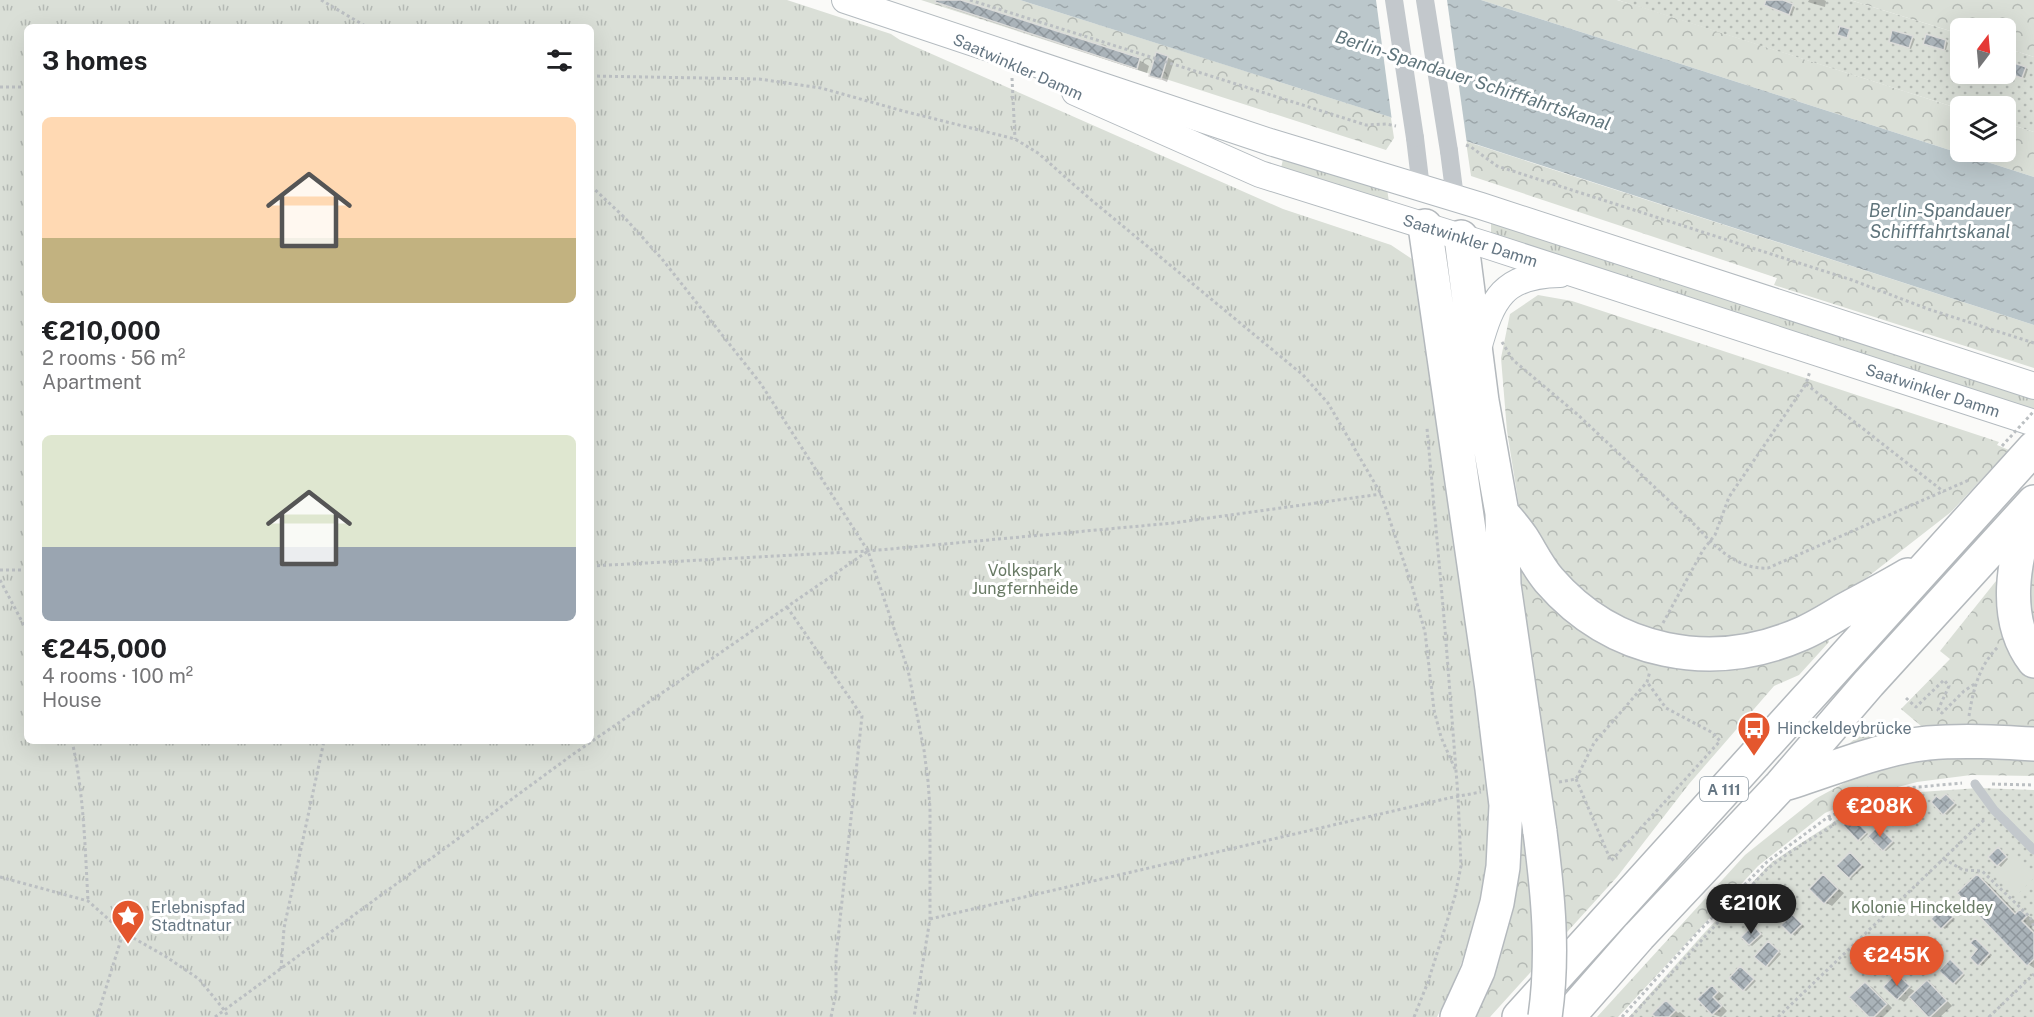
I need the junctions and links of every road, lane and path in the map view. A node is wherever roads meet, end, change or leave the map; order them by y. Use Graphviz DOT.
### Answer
graph roads {
  1 [pos="321,0"];
  2 [pos="845,0"];
  3 [pos="970,0"];
  4 [pos="1394,0"];
  5 [pos="1425,0"];
  6 [pos="362,24"];
  7 [pos="921,24"];
  8 [pos="594,76"];
  9 [pos="1012,78"];
  10 [pos="0,87"];
  11 [pos="24,87"];
  12 [pos="1397,126"];
  13 [pos="1015,139"];
  14 [pos="1270,142"];
  15 [pos="1454,148"];
  16 [pos="1260,174"];
  17 [pos="1421,188"];
  18 [pos="594,189"];
  19 [pos="1455,198"];
  20 [pos="1425,226"];
  21 [pos="1461,237"];
  22 [pos="1572,273"];
  23 [pos="2034,343"];
  24 [pos="1489,347"];
  25 [pos="1809,375"];
  26 [pos="1806,384"];
  27 [pos="2034,386"];
  28 [pos="2034,411"];
  29 [pos="1426,419"];
  30 [pos="2034,423"];
  31 [pos="2021,450"];
  32 [pos="1971,479"];
  33 [pos="1944,492"];
  34 [pos="1381,494"];
  35 [pos="2033,503"];
  36 [pos="1502,513"];
  37 [pos="1709,541"];
  38 [pos="868,551"];
  39 [pos="1931,563"];
  40 [pos="594,566"];
  41 [pos="0,570"];
  42 [pos="24,570"];
  43 [pos="0,580"];
  44 [pos="787,607"];
  45 [pos="24,625"];
  46 [pos="1662,625"];
  47 [pos="1999,646"];
  48 [pos="2034,661"];
  49 [pos="1650,669"];
  50 [pos="1647,682"];
  51 [pos="1976,683"];
  52 [pos="1906,698"];
  53 [pos="1968,720"];
  54 [pos="594,740"];
  55 [pos="73,744"];
  56 [pos="323,744"];
  57 [pos="588,744"];
  58 [pos="2034,744"];
  59 [pos="1455,769"];
  60 [pos="1576,779"];
  61 [pos="1559,782"];
  62 [pos="1975,784"];
  63 [pos="1782,785"];
  64 [pos="2034,785"];
  65 [pos="1482,792"];
  66 [pos="1458,796"];
  67 [pos="1994,810"];
  68 [pos="1828,817"];
  69 [pos="2034,850"];
  70 [pos="1944,859"];
  71 [pos="0,877"];
  72 [pos="88,901"];
  73 [pos="930,919"];
  74 [pos="2034,927"];
  75 [pos="123,932"];
  76 [pos="281,970"];
  77 [pos="2034,974"];
  78 [pos="225,1011"];
  79 [pos="97,1017"];
  80 [pos="215,1017"];
  81 [pos="228,1017"];
  82 [pos="831,1017"];
  83 [pos="914,1017"];
  84 [pos="1414,1017"];
  85 [pos="1457,1017"];
  86 [pos="1519,1017"];
  87 [pos="1545,1017"];
  88 [pos="1568,1017"];
  89 [pos="1623,1017"];
  90 [pos="1631,1017"];
  91 [pos="1778,1017"];
  92 [pos="1989,1017"];
  1 -- 6 [label="path"];
  2 -- 7 [label="main road, Saatwinkler Damm"];
  3 -- 12 [label="path"];
  4 -- 17 [label="street, bridge"];
  5 -- 15 [label="street, bridge"];
  7 -- 14 [label="main road, Saatwinkler Damm"];
  7 -- 16 [label="main road, Saatwinkler Damm"];
  8 -- 13 [label="path"];
  9 -- 13 [label="path"];
  10 -- 11 [label="path"];
  13 -- 34 [label="path"];
  14 -- 16 [label="main road"];
  14 -- 17 [label="main road, Saatwinkler Damm"];
  15 -- 19 [label="street"];
  15 -- 23 [label="path"];
  16 -- 20 [label="main road, Saatwinkler Damm"];
  17 -- 19 [label="main road, Saatwinkler Damm"];
  17 -- 20 [label="main road"];
  18 -- 38 [label="path"];
  19 -- 21 [label="main road"];
  19 -- 27 [label="main road, Saatwinkler Damm"];
  20 -- 21 [label="main road, Saatwinkler Damm"];
  20 -- 85 [label="highway"];
  21 -- 22 [label="main road, Saatwinkler Damm"];
  21 -- 24 [label="highway"];
  22 -- 24 [label="main road"];
  22 -- 30 [label="main road, Saatwinkler Damm"];
  24 -- 36 [label="highway"];
  24 -- 37 [label="path"];
  25 -- 26 [label="path"];
  26 -- 33 [label="path"];
  26 -- 37 [label="path"];
  28 -- 31 [label="path, bridge"];
  29 -- 59 [label="path"];
  31 -- 39 [label="highway, A 111"];
  32 -- 33 [label="path"];
  33 -- 37 [label="path"];
  34 -- 38 [label="path"];
  34 -- 59 [label="path"];
  35 -- 48 [label="highway"];
  35 -- 63 [label="highway, A 111"];
  36 -- 39 [label="highway"];
  36 -- 87 [label="highway, bridge"];
  37 -- 46 [label="path"];
  38 -- 40 [label="path"];
  38 -- 44 [label="path"];
  38 -- 73 [label="path"];
  39 -- 86 [label="highway, A 111"];
  41 -- 42 [label="path"];
  43 -- 45 [label="path"];
  44 -- 54 [label="path"];
  44 -- 82 [label="path"];
  47 -- 51 [label="path"];
  49 -- 50 [label="path"];
  50 -- 60 [label="path"];
  50 -- 60 [label="path"];
  51 -- 52 [label="path"];
  51 -- 53 [label="path"];
  55 -- 72 [label="path"];
  56 -- 76 [label="path"];
  57 -- 76 [label="path"];
  58 -- 63 [label="highway"];
  59 -- 66 [label="path"];
  60 -- 61 [label="path"];
  62 -- 64 [label="path"];
  62 -- 67 [label="lane"];
  62 -- 68 [label="path"];
  63 -- 88 [label="highway, A 111"];
  65 -- 66 [label="path"];
  66 -- 73 [label="path"];
  66 -- 84 [label="path"];
  67 -- 69 [label="lane"];
  67 -- 70 [label="path"];
  68 -- 89 [label="path"];
  68 -- 90 [label="path"];
  70 -- 74 [label="path"];
  70 -- 91 [label="path"];
  71 -- 72 [label="path"];
  72 -- 75 [label="path"];
  73 -- 83 [label="path"];
  75 -- 78 [label="path"];
  75 -- 79 [label="path"];
  76 -- 78 [label="path"];
  77 -- 92 [label="path"];
  78 -- 80 [label="path"];
  78 -- 81 [label="path"];
}
